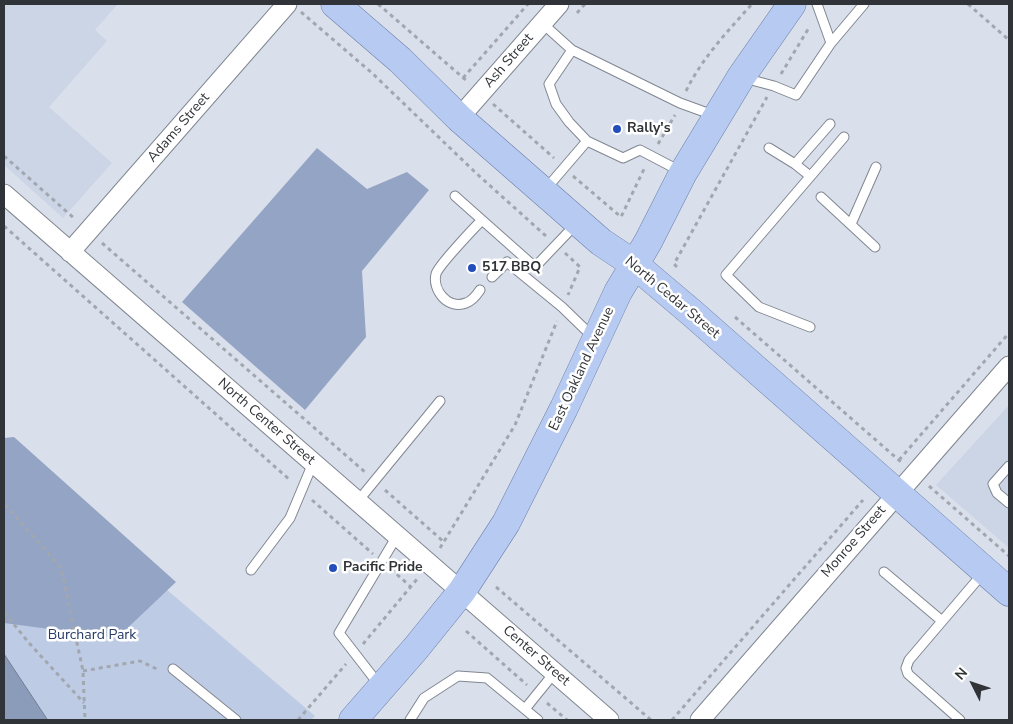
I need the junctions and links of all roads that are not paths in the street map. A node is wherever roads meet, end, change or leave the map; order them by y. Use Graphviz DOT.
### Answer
graph roads {
  1 [pos="335,4"];
  2 [pos="559,4"];
  3 [pos="792,4"];
  4 [pos="864,4"];
  5 [pos="292,6"];
  6 [pos="818,8"];
  7 [pos="542,24"];
  8 [pos="830,42"];
  9 [pos="572,50"];
  10 [pos="741,77"];
  11 [pos="716,116"];
  12 [pos="459,118"];
  13 [pos="830,124"];
  14 [pos="844,137"];
  15 [pos="587,141"];
  16 [pos="769,148"];
  17 [pos="795,164"];
  18 [pos="876,167"];
  19 [pos="683,173"];
  20 [pos="810,176"];
  21 [pos="544,192"];
  22 [pos="4,194"];
  23 [pos="455,196"];
  24 [pos="821,197"];
  25 [pos="482,220"];
  26 [pos="578,222"];
  27 [pos="851,224"];
  28 [pos="875,247"];
  29 [pos="70,252"];
  30 [pos="634,264"];
  31 [pos="492,277"];
  32 [pos="480,290"];
  33 [pos="810,327"];
  34 [pos="596,340"];
  35 [pos="1004,375"];
  36 [pos="440,401"];
  37 [pos="314,463"];
  38 [pos="1009,466"];
  39 [pos="906,483"];
  40 [pos="358,501"];
  41 [pos="1009,503"];
  42 [pos="397,536"];
  43 [pos="250,570"];
  44 [pos="985,571"];
  45 [pos="884,572"];
  46 [pos="462,591"];
  47 [pos="1009,592"];
  48 [pos="942,621"];
  49 [pos="173,669"];
  50 [pos="555,672"];
  51 [pos="382,688"];
  52 [pos="525,709"];
  53 [pos="236,720"];
  54 [pos="353,720"];
  55 [pos="410,720"];
  56 [pos="538,720"];
  57 [pos="609,720"];
  58 [pos="700,720"];
  59 [pos="960,720"];
  1 -- 12 [label="main road, North Cedar Street"];
  2 -- 7 [label="street, Ash Street"];
  3 -- 10 [label="main road, East Oakland Avenue"];
  4 -- 8 [label="lane"];
  5 -- 29 [label="street, Adams Street"];
  6 -- 8 [label="lane"];
  7 -- 9 [label="lane"];
  7 -- 12 [label="street, Ash Street"];
  8 -- 10 [label="lane"];
  9 -- 11 [label="lane"];
  9 -- 15 [label="lane"];
  10 -- 11 [label="main road, East Oakland Avenue"];
  11 -- 19 [label="main road, East Oakland Avenue"];
  12 -- 21 [label="main road, North Cedar Street"];
  13 -- 17 [label="lane"];
  14 -- 20 [label="lane"];
  15 -- 19 [label="lane"];
  15 -- 21 [label="lane"];
  16 -- 17 [label="lane"];
  17 -- 20 [label="lane"];
  18 -- 27 [label="lane"];
  19 -- 30 [label="main road, East Oakland Avenue"];
  20 -- 33 [label="lane"];
  21 -- 26 [label="main road, North Cedar Street"];
  22 -- 29 [label="street"];
  23 -- 25 [label="lane"];
  24 -- 27 [label="lane"];
  25 -- 26 [label="lane"];
  25 -- 32 [label="lane"];
  26 -- 30 [label="main road, North Cedar Street"];
  27 -- 28 [label="lane"];
  29 -- 37 [label="street, North Center Street"];
  30 -- 34 [label="main road, East Oakland Avenue"];
  30 -- 39 [label="main road, North Cedar Street"];
  31 -- 34 [label="lane"];
  34 -- 46 [label="main road, East Oakland Avenue"];
  35 -- 39 [label="street, Monroe Street"];
  36 -- 40 [label="lane"];
  37 -- 40 [label="street, North Center Street"];
  37 -- 43 [label="lane"];
  38 -- 41 [label="lane"];
  39 -- 44 [label="main road, North Cedar Street"];
  39 -- 58 [label="street, Monroe Street"];
  40 -- 42 [label="street, North Center Street"];
  42 -- 46 [label="street, North Center Street"];
  42 -- 51 [label="lane"];
  44 -- 47 [label="main road, North Cedar Street"];
  44 -- 48 [label="lane"];
  45 -- 48 [label="lane"];
  46 -- 50 [label="street, Center Street"];
  46 -- 51 [label="main road, East Oakland Avenue"];
  48 -- 59 [label="lane"];
  49 -- 53 [label="lane"];
  50 -- 52 [label="lane"];
  50 -- 57 [label="street, Center Street"];
  51 -- 54 [label="main road, East Oakland Avenue"];
  52 -- 55 [label="lane"];
  52 -- 56 [label="lane"];
}
